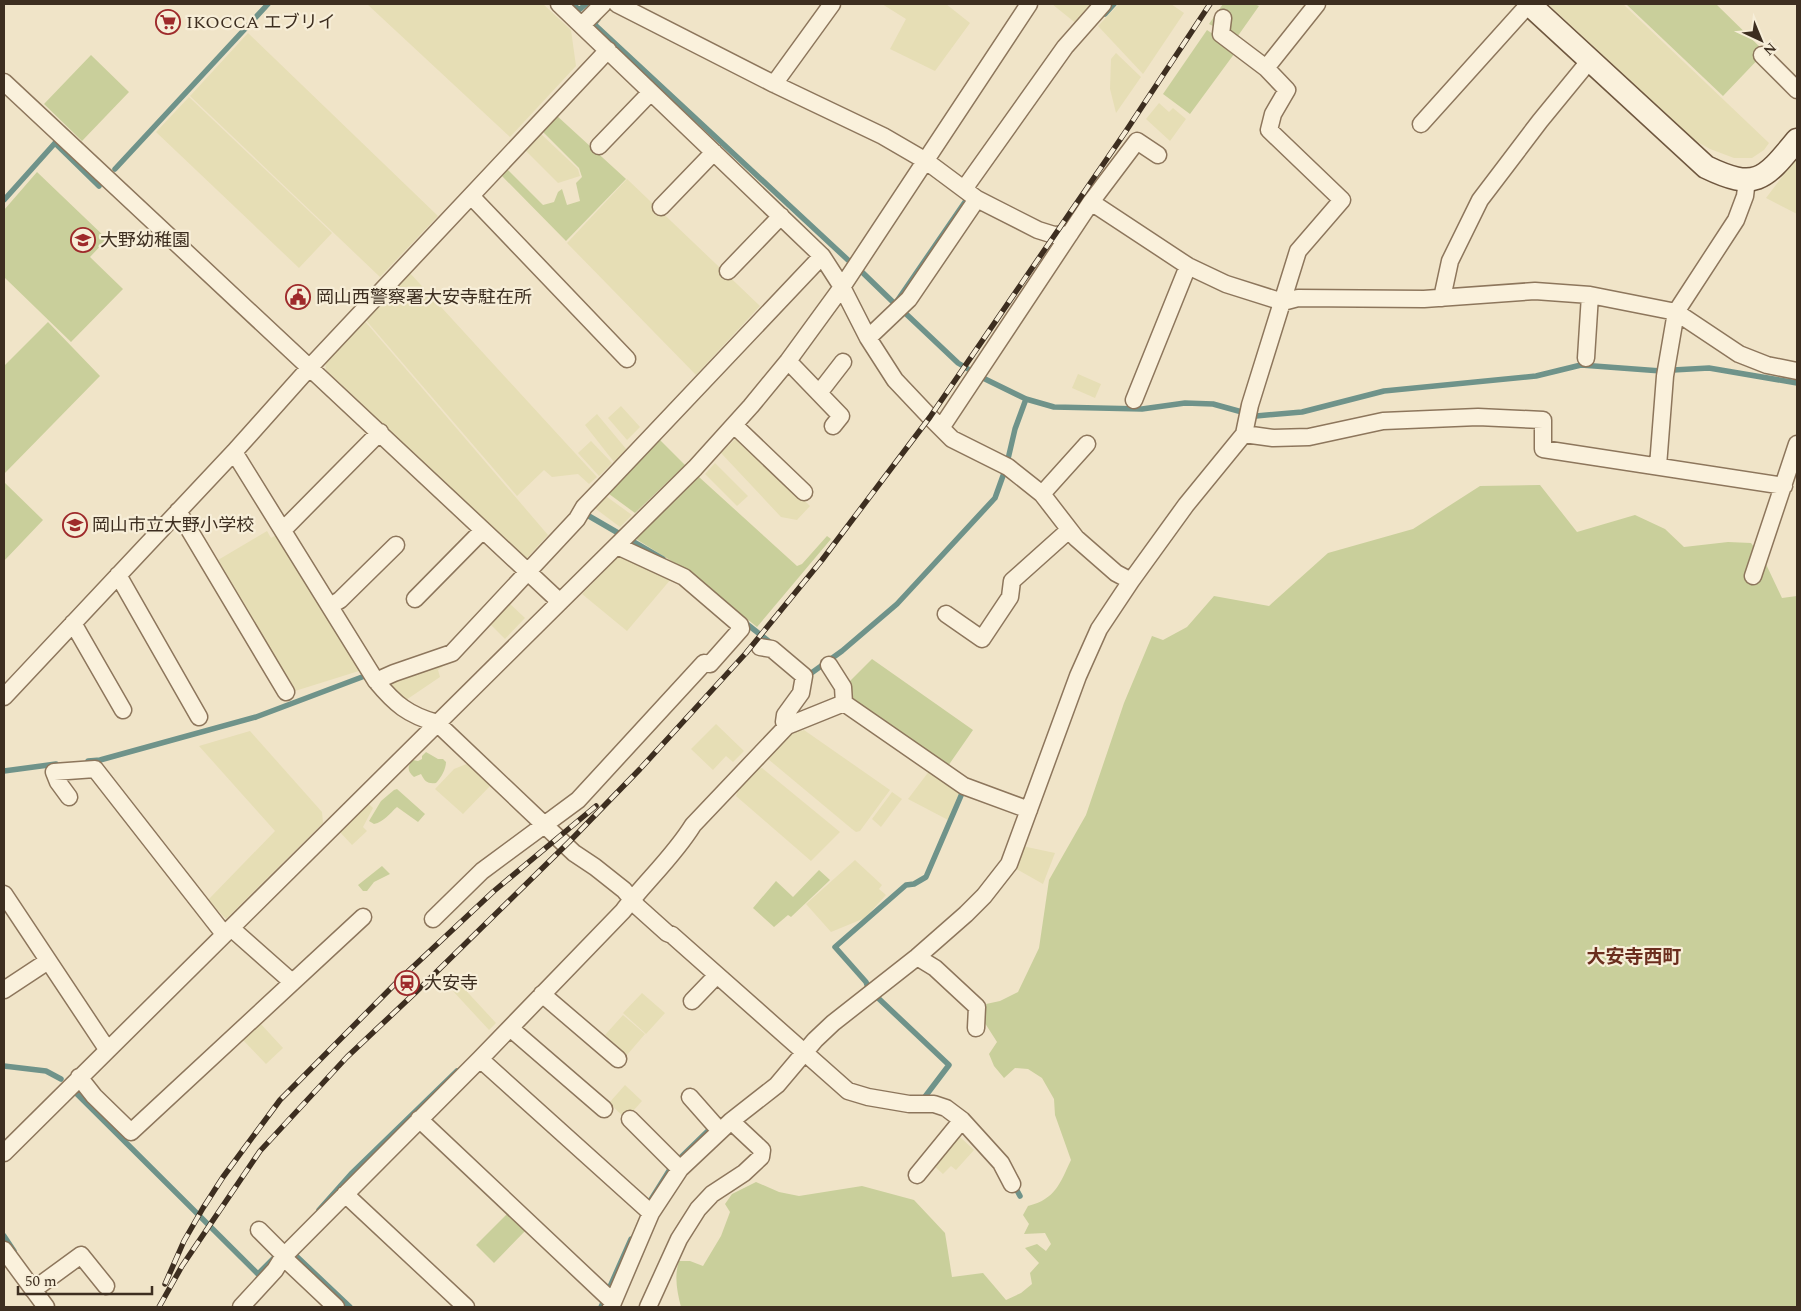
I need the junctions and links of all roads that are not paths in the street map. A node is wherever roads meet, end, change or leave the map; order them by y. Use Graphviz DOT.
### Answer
graph roads {
  1 [pos="559,4"];
  2 [pos="603,4"];
  3 [pos="617,4"];
  4 [pos="832,4"];
  5 [pos="1029,4"];
  6 [pos="1103,4"];
  7 [pos="1317,4"];
  8 [pos="1529,4"];
  9 [pos="1223,18"];
  10 [pos="582,25"];
  11 [pos="608,50"];
  12 [pos="1762,55"];
  13 [pos="1590,60"];
  14 [pos="1266,68"];
  15 [pos="4,82"];
  16 [pos="774,84"];
  17 [pos="1797,90"];
  18 [pos="651,92"];
  19 [pos="1421,124"];
  20 [pos="1797,140"];
  21 [pos="599,146"];
  22 [pos="714,152"];
  23 [pos="1158,155"];
  24 [pos="926,161"];
  25 [pos="1746,180"];
  26 [pos="971,194"];
  27 [pos="471,196"];
  28 [pos="1092,202"];
  29 [pos="661,207"];
  30 [pos="781,216"];
  31 [pos="1070,234"];
  32 [pos="822,256"];
  33 [pos="1188,266"];
  34 [pos="728,271"];
  35 [pos="842,287"];
  36 [pos="1590,295"];
  37 [pos="1442,298"];
  38 [pos="1283,302"];
  39 [pos="1676,312"];
  40 [pos="868,338"];
  41 [pos="1586,358"];
  42 [pos="627,359"];
  43 [pos="788,361"];
  44 [pos="843,362"];
  45 [pos="310,367"];
  46 [pos="1797,372"];
  47 [pos="819,393"];
  48 [pos="1134,400"];
  49 [pos="734,424"];
  50 [pos="833,426"];
  51 [pos="941,428"];
  52 [pos="380,432"];
  53 [pos="1244,434"];
  54 [pos="1087,444"];
  55 [pos="1797,444"];
  56 [pos="234,452"];
  57 [pos="1658,466"];
  58 [pos="1790,479"];
  59 [pos="804,492"];
  60 [pos="1042,494"];
  61 [pos="178,511"];
  62 [pos="283,530"];
  63 [pos="484,530"];
  64 [pos="1069,530"];
  65 [pos="623,540"];
  66 [pos="396,545"];
  67 [pos="528,572"];
  68 [pos="118,575"];
  69 [pos="1753,576"];
  70 [pos="1131,580"];
  71 [pos="415,599"];
  72 [pos="560,601"];
  73 [pos="330,606"];
  74 [pos="946,614"];
  75 [pos="74,623"];
  76 [pos="760,647"];
  77 [pos="829,665"];
  78 [pos="377,677"];
  79 [pos="286,692"];
  80 [pos="4,697"];
  81 [pos="844,703"];
  82 [pos="123,710"];
  83 [pos="198,717"];
  84 [pos="437,723"];
  85 [pos="787,726"];
  86 [pos="69,797"];
  87 [pos="1029,810"];
  88 [pos="549,822"];
  89 [pos="4,894"];
  90 [pos="632,900"];
  91 [pos="363,917"];
  92 [pos="433,919"];
  93 [pos="227,931"];
  94 [pos="917,956"];
  95 [pos="48,961"];
  96 [pos="717,975"];
  97 [pos="292,982"];
  98 [pos="4,990"];
  99 [pos="542,994"];
  100 [pos="692,1001"];
  101 [pos="510,1028"];
  102 [pos="976,1028"];
  103 [pos="107,1050"];
  104 [pos="806,1052"];
  105 [pos="480,1059"];
  106 [pos="618,1059"];
  107 [pos="79,1077"];
  108 [pos="690,1097"];
  109 [pos="604,1109"];
  110 [pos="419,1119"];
  111 [pos="630,1119"];
  112 [pos="962,1120"];
  113 [pos="720,1126"];
  114 [pos="4,1153"];
  115 [pos="676,1166"];
  116 [pos="917,1175"];
  117 [pos="1012,1184"];
  118 [pos="345,1194"];
  119 [pos="648,1210"];
  120 [pos="259,1230"];
  121 [pos="4,1250"];
  122 [pos="285,1253"];
  123 [pos="106,1286"];
  124 [pos="38,1287"];
  125 [pos="609,1300"];
  126 [pos="46,1307"];
  127 [pos="241,1307"];
  128 [pos="336,1307"];
  129 [pos="466,1307"];
  130 [pos="648,1307"];
  1 -- 10 [label="street"];
  2 -- 10 [label="street"];
  3 -- 16 [label="street"];
  4 -- 16 [label="street"];
  5 -- 24 [label="street"];
  6 -- 26 [label="street"];
  7 -- 14 [label="street"];
  8 -- 13 [label="street"];
  8 -- 19 [label="street"];
  9 -- 14 [label="street"];
  10 -- 11 [label="street"];
  11 -- 18 [label="street"];
  11 -- 27 [label="street"];
  12 -- 17 [label="street"];
  13 -- 25 [label="street"];
  13 -- 37 [label="street"];
  14 -- 38 [label="street"];
  15 -- 45 [label="street"];
  16 -- 24 [label="street"];
  18 -- 21 [label="street"];
  18 -- 22 [label="street"];
  20 -- 25 [label="street"];
  22 -- 29 [label="street"];
  22 -- 30 [label="street"];
  23 -- 28 [label="street"];
  24 -- 26 [label="street"];
  24 -- 35 [label="street"];
  25 -- 39 [label="street"];
  26 -- 31 [label="street"];
  26 -- 40 [label="street"];
  27 -- 42 [label="street"];
  27 -- 45 [label="street"];
  28 -- 31 [label="street"];
  28 -- 33 [label="street"];
  30 -- 32 [label="street"];
  30 -- 34 [label="street"];
  31 -- 51 [label="street"];
  32 -- 35 [label="street"];
  32 -- 67 [label="street"];
  33 -- 38 [label="street"];
  33 -- 48 [label="street"];
  35 -- 40 [label="street"];
  35 -- 43 [label="street"];
  36 -- 37 [label="street"];
  36 -- 39 [label="street"];
  36 -- 41 [label="street"];
  37 -- 38 [label="street"];
  38 -- 53 [label="street"];
  39 -- 46 [label="street"];
  39 -- 57 [label="street"];
  40 -- 51 [label="street"];
  43 -- 47 [label="street"];
  43 -- 49 [label="street"];
  44 -- 47 [label="street"];
  45 -- 52 [label="street"];
  45 -- 56 [label="street"];
  47 -- 50 [label="street"];
  49 -- 59 [label="street"];
  49 -- 65 [label="street"];
  51 -- 60 [label="street"];
  52 -- 62 [label="street"];
  52 -- 63 [label="street"];
  53 -- 57 [label="street"];
  53 -- 70 [label="street"];
  54 -- 60 [label="street"];
  55 -- 58 [label="street"];
  56 -- 61 [label="street"];
  56 -- 62 [label="street"];
  57 -- 58 [label="street"];
  58 -- 69 [label="street"];
  60 -- 64 [label="street"];
  61 -- 68 [label="street"];
  61 -- 79 [label="street"];
  62 -- 73 [label="street"];
  63 -- 67 [label="street"];
  63 -- 71 [label="street"];
  64 -- 70 [label="street"];
  64 -- 74 [label="street"];
  65 -- 72 [label="street"];
  65 -- 88 [label="street"];
  66 -- 73 [label="street"];
  67 -- 72 [label="street"];
  67 -- 78 [label="street"];
  68 -- 75 [label="street"];
  68 -- 83 [label="street"];
  70 -- 87 [label="street"];
  72 -- 84 [label="street"];
  73 -- 78 [label="street"];
  75 -- 80 [label="street"];
  75 -- 82 [label="street"];
  76 -- 85 [label="street"];
  77 -- 81 [label="street"];
  78 -- 84 [label="street"];
  81 -- 85 [label="street"];
  81 -- 87 [label="street"];
  84 -- 88 [label="street"];
  84 -- 93 [label="street"];
  85 -- 90 [label="street"];
  86 -- 93 [label="street"];
  87 -- 94 [label="street"];
  88 -- 90 [label="street"];
  88 -- 92 [label="street"];
  89 -- 95 [label="street"];
  90 -- 96 [label="street"];
  90 -- 99 [label="street"];
  91 -- 97 [label="street"];
  93 -- 97 [label="street"];
  93 -- 103 [label="street"];
  94 -- 102 [label="street"];
  94 -- 104 [label="street"];
  95 -- 98 [label="street"];
  95 -- 103 [label="street"];
  96 -- 100 [label="street"];
  96 -- 104 [label="street"];
  97 -- 107 [label="street"];
  99 -- 101 [label="street"];
  99 -- 106 [label="street"];
  101 -- 105 [label="street"];
  101 -- 109 [label="street"];
  103 -- 107 [label="street"];
  104 -- 112 [label="street"];
  104 -- 113 [label="street"];
  105 -- 110 [label="street"];
  105 -- 119 [label="street"];
  107 -- 114 [label="street"];
  108 -- 113 [label="street"];
  110 -- 118 [label="street"];
  110 -- 125 [label="street"];
  111 -- 115 [label="street"];
  112 -- 116 [label="street"];
  112 -- 117 [label="street"];
  113 -- 115 [label="street"];
  113 -- 130 [label="street"];
  115 -- 119 [label="street"];
  118 -- 122 [label="street"];
  118 -- 129 [label="street"];
  119 -- 125 [label="street"];
  120 -- 122 [label="street"];
  121 -- 124 [label="street"];
  122 -- 127 [label="street"];
  122 -- 128 [label="street"];
  123 -- 124 [label="street"];
  124 -- 126 [label="street"];
}
